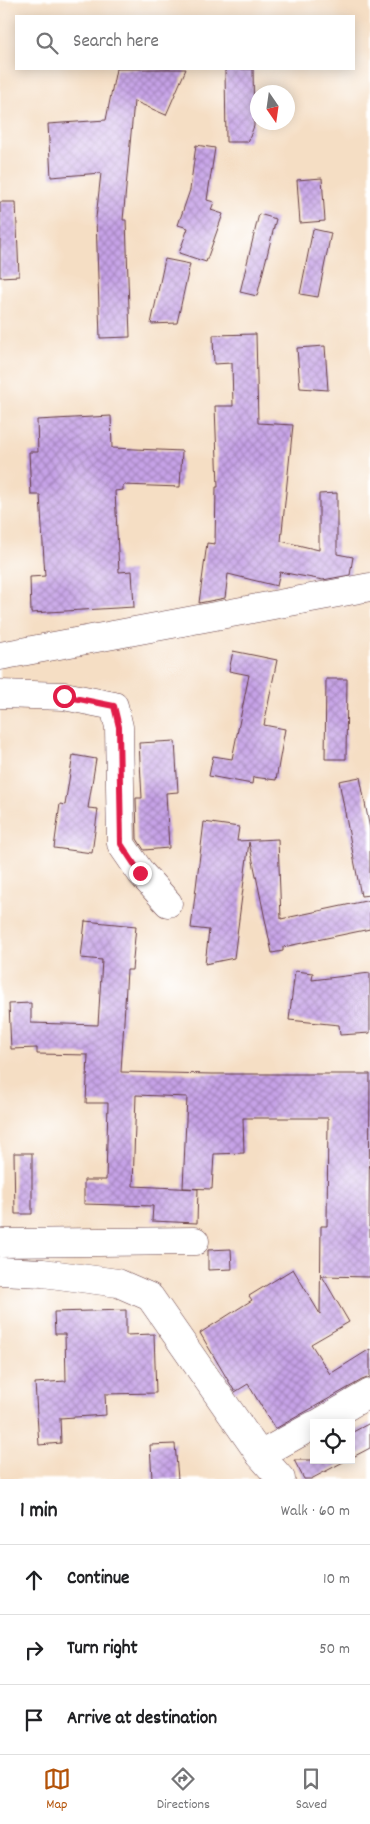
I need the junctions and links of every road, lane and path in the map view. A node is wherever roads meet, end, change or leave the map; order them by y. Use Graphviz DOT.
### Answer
graph roads {
  1 [pos="370,588"];
  2 [pos="0,656"];
  3 [pos="0,694"];
  4 [pos="168,903"];
  5 [pos="195,1241"];
  6 [pos="0,1243"];
  7 [pos="0,1271"];
  8 [pos="370,1393"];
  9 [pos="326,1419"];
  10 [pos="310,1428"];
  11 [pos="260,1455"];
  12 [pos="281,1479"];
  1 -- 2 [label="street"];
  3 -- 4 [label="street"];
  5 -- 6 [label="street"];
  7 -- 11 [label="street"];
  8 -- 9 [label="street"];
  10 -- 11 [label="street"];
  11 -- 12 [label="street"];
}
